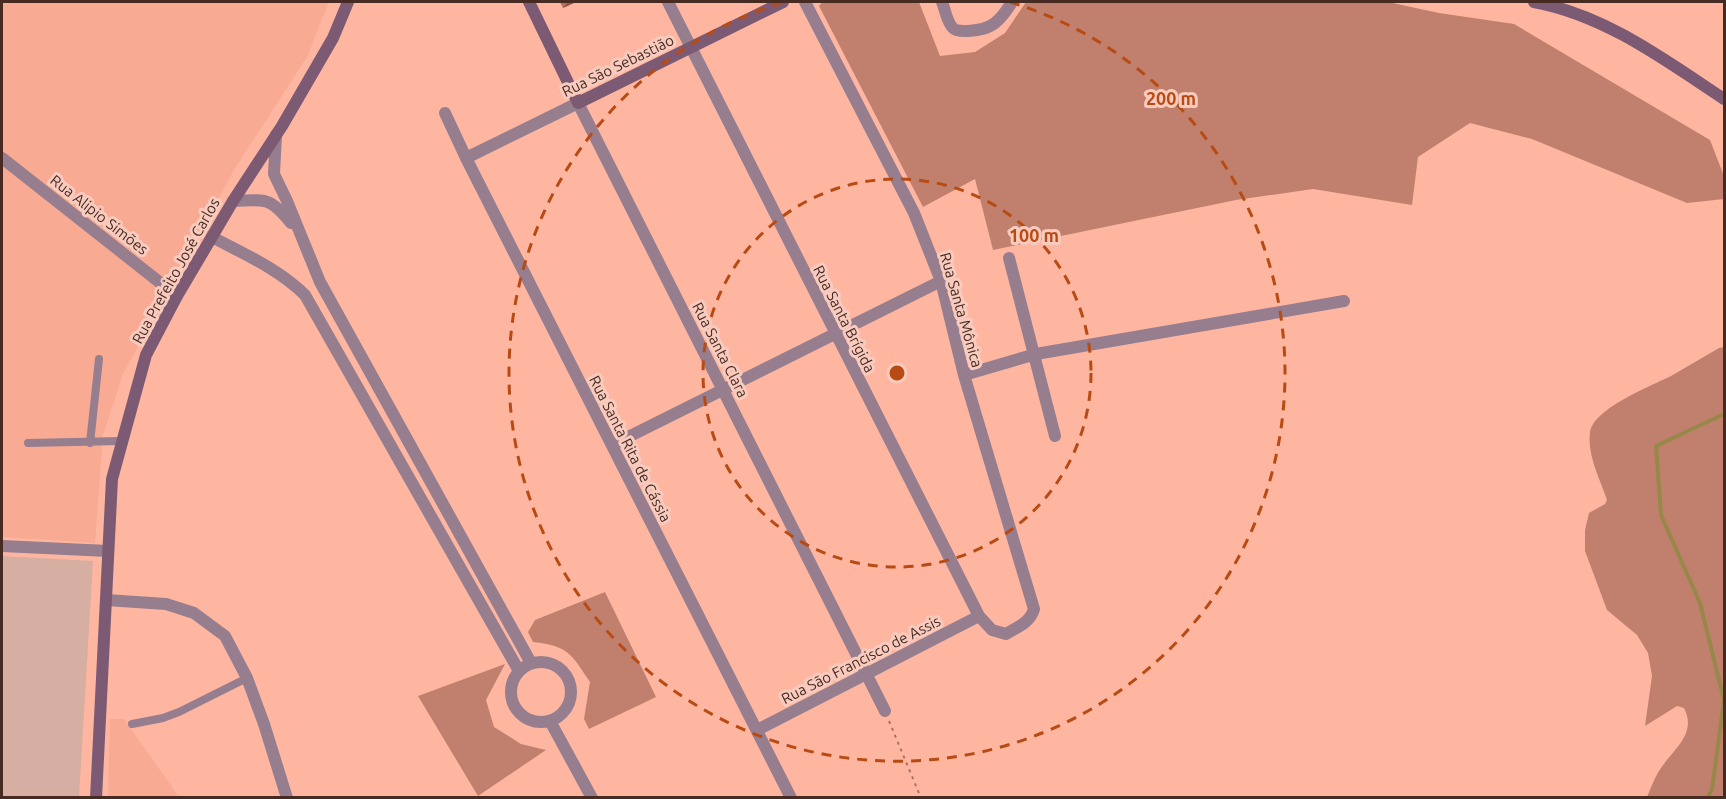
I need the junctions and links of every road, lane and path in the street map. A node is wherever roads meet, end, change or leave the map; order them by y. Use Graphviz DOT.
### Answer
graph roads {
  1 [pos="348,2"];
  2 [pos="529,2"];
  3 [pos="668,2"];
  4 [pos="783,2"];
  5 [pos="805,2"];
  6 [pos="942,2"];
  7 [pos="1012,2"];
  8 [pos="1534,2"];
  9 [pos="690,48"];
  10 [pos="1725,99"];
  11 [pos="578,103"];
  12 [pos="445,113"];
  13 [pos="276,135"];
  14 [pos="2,158"];
  15 [pos="466,158"];
  16 [pos="233,201"];
  17 [pos="298,230"];
  18 [pos="212,237"];
  19 [pos="1010,258"];
  20 [pos="941,281"];
  21 [pos="177,296"];
  22 [pos="1344,301"];
  23 [pos="835,333"];
  24 [pos="1035,354"];
  25 [pos="99,359"];
  26 [pos="964,375"];
  27 [pos="723,389"];
  28 [pos="1055,436"];
  29 [pos="121,441"];
  30 [pos="28,443"];
  31 [pos="90,443"];
  32 [pos="612,445"];
  33 [pos="2,546"];
  34 [pos="108,551"];
  35 [pos="106,600"];
  36 [pos="1034,609"];
  37 [pos="979,616"];
  38 [pos="531,663"];
  39 [pos="519,671"];
  40 [pos="867,674"];
  41 [pos="247,678"];
  42 [pos="885,711"];
  43 [pos="550,722"];
  44 [pos="132,724"];
  45 [pos="757,730"];
  46 [pos="96,798"];
  47 [pos="287,798"];
  48 [pos="592,798"];
  49 [pos="791,798"];
  50 [pos="921,798"];
  1 -- 13 [label="main road, Rua Prefeito José Carlos"];
  2 -- 11 [label="main road, Rua Santa Clara"];
  3 -- 9 [label="street, Rua Santa Brígida"];
  4 -- 9 [label="main road, Rua São Sebastião"];
  5 -- 20 [label="street, Rua Santa Mônica"];
  6 -- 7 [label="street"];
  8 -- 10 [label="main road"];
  9 -- 11 [label="main road, Rua São Sebastião"];
  9 -- 23 [label="street, Rua Santa Brígida"];
  11 -- 15 [label="street, Rua São Sebastião"];
  11 -- 27 [label="street, Rua Santa Clara"];
  12 -- 15 [label="street, Rua Santa Rita de Cássia"];
  13 -- 16 [label="main road, Rua Prefeito José Carlos"];
  13 -- 17 [label="street"];
  14 -- 21 [label="street, Rua Alipio Simões"];
  15 -- 32 [label="street, Rua Santa Rita de Cássia"];
  16 -- 17 [label="street"];
  16 -- 18 [label="main road, Rua Prefeito José Carlos"];
  17 -- 38 [label="street"];
  18 -- 21 [label="main road, Rua Prefeito José Carlos"];
  18 -- 39 [label="street"];
  19 -- 24 [label="street"];
  20 -- 23 [label="street"];
  20 -- 26 [label="street, Rua Santa Mônica"];
  21 -- 29 [label="main road, Rua Prefeito José Carlos"];
  22 -- 24 [label="street"];
  23 -- 27 [label="street"];
  23 -- 37 [label="street, Rua Santa Brígida"];
  24 -- 26 [label="street"];
  24 -- 28 [label="street"];
  25 -- 31 [label="lane"];
  26 -- 36 [label="street, Rua Santa Mônica"];
  27 -- 32 [label="street"];
  27 -- 40 [label="street, Rua Santa Clara"];
  29 -- 31 [label="lane"];
  29 -- 34 [label="main road, Rua Prefeito José Carlos"];
  30 -- 31 [label="lane"];
  32 -- 45 [label="street, Rua Santa Rita de Cássia"];
  33 -- 34 [label="street"];
  34 -- 35 [label="main road, Rua Prefeito José Carlos"];
  35 -- 41 [label="street"];
  35 -- 46 [label="main road, Rua Prefeito José Carlos"];
  36 -- 37 [label="street, Rua Santa Brígida"];
  37 -- 40 [label="street, Rua São Francisco de Assis"];
  38 -- 39 [label="street"];
  38 -- 43 [label="street"];
  39 -- 43 [label="street"];
  40 -- 42 [label="street, Rua Santa Clara"];
  40 -- 45 [label="street, Rua São Francisco de Assis"];
  41 -- 44 [label="lane"];
  41 -- 47 [label="street"];
  42 -- 50 [label="path"];
  43 -- 48 [label="street"];
  45 -- 49 [label="street, Rua Santa Rita de Cássia"];
}
